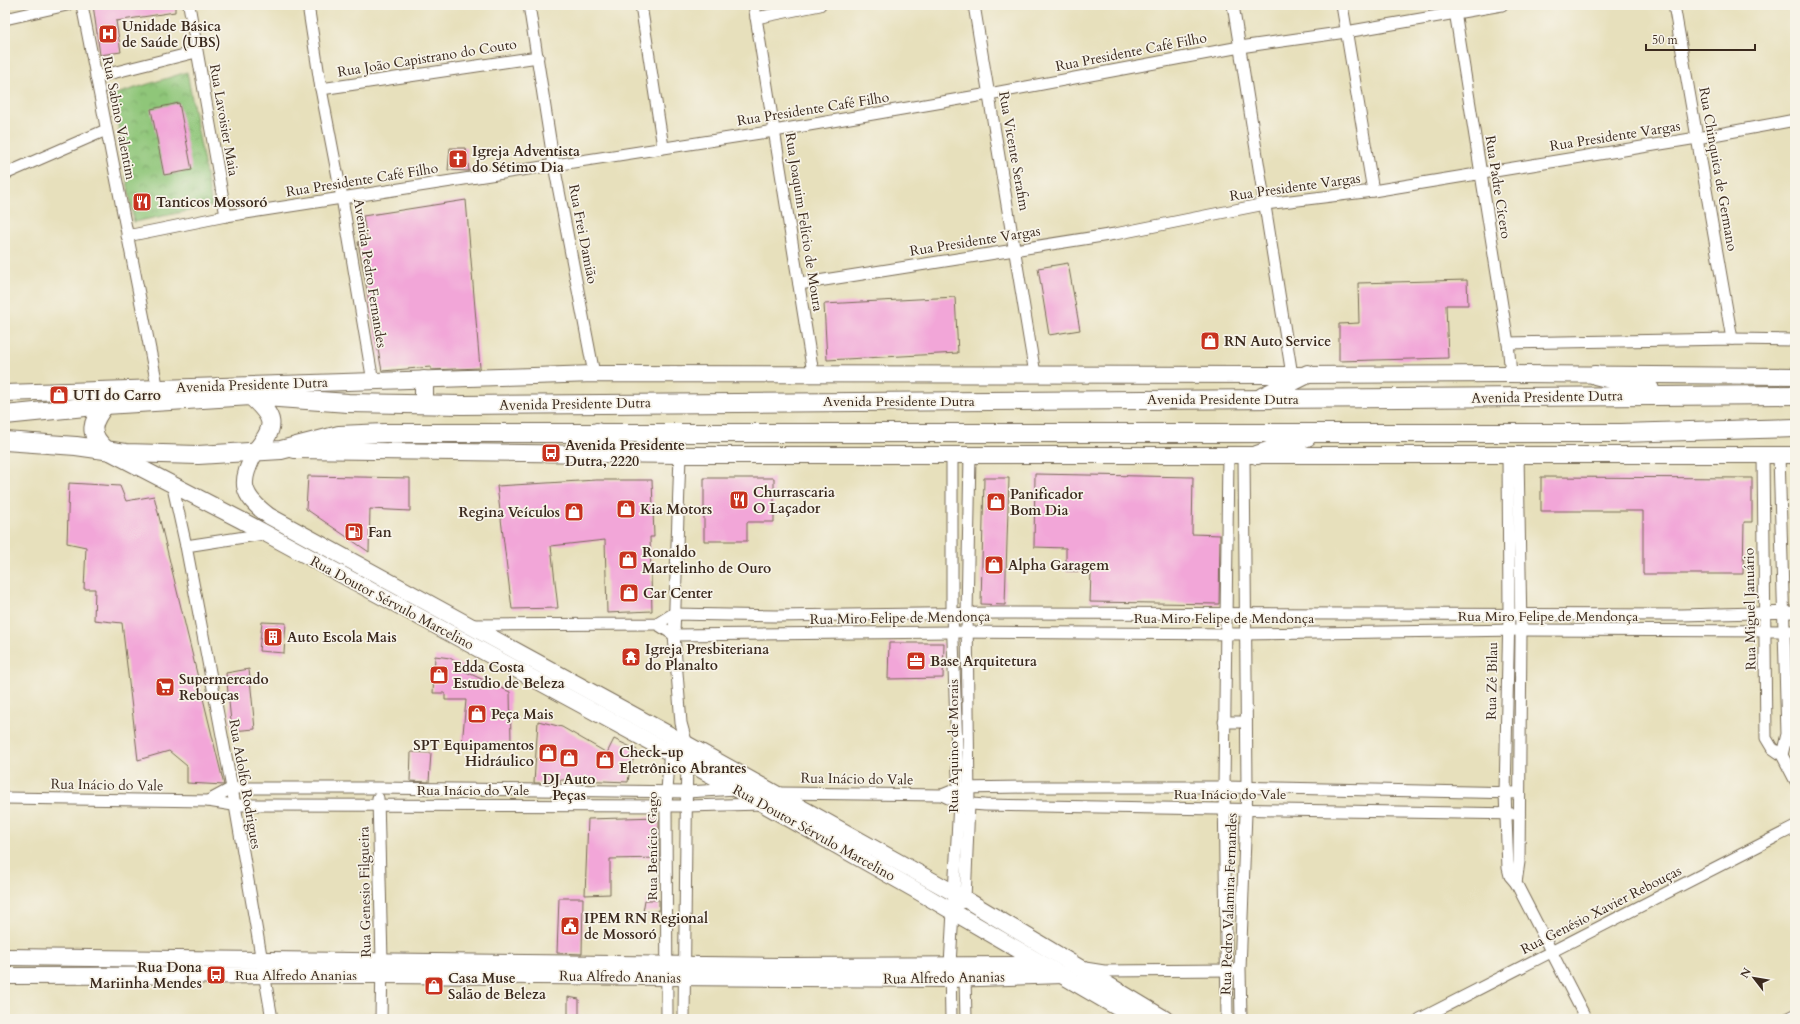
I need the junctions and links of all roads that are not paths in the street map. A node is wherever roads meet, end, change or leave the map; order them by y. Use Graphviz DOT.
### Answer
graph roads {
  1 [pos="67,5"];
  2 [pos="82,5"];
  3 [pos="189,5"];
  4 [pos="308,5"];
  5 [pos="530,5"];
  6 [pos="641,5"];
  7 [pos="754,5"];
  8 [pos="820,5"];
  9 [pos="974,5"];
  10 [pos="1233,5"];
  11 [pos="1342,5"];
  12 [pos="1502,5"];
  13 [pos="1674,5"];
  14 [pos="1455,9"];
  15 [pos="756,18"];
  16 [pos="5,19"];
  17 [pos="1346,32"];
  18 [pos="1240,48"];
  19 [pos="196,52"];
  20 [pos="538,56"];
  21 [pos="96,77"];
  22 [pos="321,89"];
  23 [pos="989,94"];
  24 [pos="1795,120"];
  25 [pos="106,130"];
  26 [pos="774,131"];
  27 [pos="1697,138"];
  28 [pos="663,147"];
  29 [pos="554,165"];
  30 [pos="1481,173"];
  31 [pos="5,174"];
  32 [pos="1372,191"];
  33 [pos="342,198"];
  34 [pos="1265,204"];
  35 [pos="226,216"];
  36 [pos="127,236"];
  37 [pos="1015,250"];
  38 [pos="799,284"];
  39 [pos="1732,339"];
  40 [pos="1795,340"];
  41 [pos="1508,343"];
  42 [pos="813,373"];
  43 [pos="594,374"];
  44 [pos="1035,374"];
  45 [pos="1511,374"];
  46 [pos="1300,375"];
  47 [pos="1595,375"];
  48 [pos="1795,376"];
  49 [pos="424,380"];
  50 [pos="373,382"];
  51 [pos="5,393"];
  52 [pos="159,394"];
  53 [pos="1676,395"];
  54 [pos="1795,395"];
  55 [pos="251,396"];
  56 [pos="1257,399"];
  57 [pos="424,404"];
  58 [pos="105,405"];
  59 [pos="5,415"];
  60 [pos="1795,428"];
  61 [pos="597,432"];
  62 [pos="1319,432"];
  63 [pos="5,441"];
  64 [pos="105,450"];
  65 [pos="280,450"];
  66 [pos="256,451"];
  67 [pos="626,454"];
  68 [pos="1228,454"];
  69 [pos="1513,454"];
  70 [pos="680,455"];
  71 [pos="952,455"];
  72 [pos="970,455"];
  73 [pos="1251,455"];
  74 [pos="1763,455"];
  75 [pos="1787,455"];
  76 [pos="172,483"];
  77 [pos="264,534"];
  78 [pos="186,546"];
  79 [pos="1789,612"];
  80 [pos="1509,613"];
  81 [pos="1765,613"];
  82 [pos="673,614"];
  83 [pos="952,614"];
  84 [pos="968,614"];
  85 [pos="1227,614"];
  86 [pos="1245,614"];
  87 [pos="1521,614"];
  88 [pos="1632,614"];
  89 [pos="776,616"];
  90 [pos="656,624"];
  91 [pos="468,625"];
  92 [pos="1508,630"];
  93 [pos="1521,630"];
  94 [pos="1632,630"];
  95 [pos="1765,631"];
  96 [pos="1790,631"];
  97 [pos="952,632"];
  98 [pos="968,632"];
  99 [pos="1226,634"];
  100 [pos="1245,634"];
  101 [pos="674,635"];
  102 [pos="775,635"];
  103 [pos="968,705"];
  104 [pos="954,706"];
  105 [pos="1224,722"];
  106 [pos="1246,722"];
  107 [pos="676,730"];
  108 [pos="687,745"];
  109 [pos="670,754"];
  110 [pos="1782,755"];
  111 [pos="686,763"];
  112 [pos="1795,780"];
  113 [pos="1224,787"];
  114 [pos="1247,787"];
  115 [pos="232,788"];
  116 [pos="378,788"];
  117 [pos="964,788"];
  118 [pos="736,789"];
  119 [pos="667,792"];
  120 [pos="687,792"];
  121 [pos="1505,793"];
  122 [pos="1520,793"];
  123 [pos="942,796"];
  124 [pos="5,798"];
  125 [pos="768,799"];
  126 [pos="208,801"];
  127 [pos="964,803"];
  128 [pos="233,805"];
  129 [pos="379,805"];
  130 [pos="666,806"];
  131 [pos="687,806"];
  132 [pos="1246,808"];
  133 [pos="1224,809"];
  134 [pos="1505,813"];
  135 [pos="1520,814"];
  136 [pos="1795,827"];
  137 [pos="1516,883"];
  138 [pos="960,897"];
  139 [pos="952,912"];
  140 [pos="1552,952"];
  141 [pos="5,957"];
  142 [pos="1046,965"];
  143 [pos="263,967"];
  144 [pos="382,968"];
  145 [pos="1240,969"];
  146 [pos="1069,970"];
  147 [pos="666,971"];
  148 [pos="684,971"];
  149 [pos="1225,971"];
  150 [pos="1098,973"];
  151 [pos="955,974"];
  152 [pos="5,976"];
  153 [pos="1795,1015"];
  154 [pos="272,1019"];
  155 [pos="381,1019"];
  156 [pos="667,1019"];
  157 [pos="684,1019"];
  158 [pos="951,1019"];
  159 [pos="966,1019"];
  160 [pos="1137,1019"];
  161 [pos="1165,1019"];
  162 [pos="1227,1019"];
  163 [pos="1241,1019"];
  164 [pos="1420,1019"];
  165 [pos="1586,1019"];
  166 [pos="1787,1019"];
  1 -- 16 [label="street"];
  2 -- 21 [label="street, Rua Sabino Valentim"];
  3 -- 19 [label="street, Rua Lavoisier Maia"];
  4 -- 22 [label="street, Avenida Pedro Fernandes"];
  5 -- 20 [label="street, Rua Frei Damião"];
  6 -- 28 [label="street"];
  7 -- 15 [label="street, Rua Joaquim Felício de Moura"];
  8 -- 15 [label="street"];
  9 -- 23 [label="street, Rua Vicente Serafim"];
  10 -- 18 [label="street"];
  11 -- 17 [label="street"];
  12 -- 14 [label="street, Rua Presidente Café Filho"];
  13 -- 27 [label="street, Rua Chinquica de Germano"];
  14 -- 17 [label="street, Rua Presidente Café Filho"];
  14 -- 30 [label="street, Rua Padre Cícero"];
  15 -- 26 [label="street, Rua Joaquim Felício de Moura"];
  17 -- 18 [label="street, Rua Presidente Café Filho"];
  17 -- 32 [label="street"];
  18 -- 23 [label="street, Rua Presidente Café Filho"];
  18 -- 34 [label="street"];
  19 -- 21 [label="street"];
  19 -- 35 [label="street, Rua Lavoisier Maia"];
  20 -- 22 [label="street, Rua João Capistrano do Couto"];
  20 -- 29 [label="street, Rua Frei Damião"];
  21 -- 25 [label="street, Rua Sabino Valentim"];
  22 -- 33 [label="street, Avenida Pedro Fernandes"];
  23 -- 26 [label="street, Rua Presidente Café Filho"];
  23 -- 37 [label="street, Rua Vicente Serafim"];
  24 -- 27 [label="street, Rua Presidente Vargas"];
  25 -- 31 [label="street"];
  25 -- 36 [label="street, Rua Sabino Valentim"];
  26 -- 28 [label="street, Rua Presidente Café Filho"];
  26 -- 38 [label="street, Rua Joaquim Felício de Moura"];
  27 -- 30 [label="street, Rua Presidente Vargas"];
  27 -- 39 [label="street, Rua Chinquica de Germano"];
  28 -- 29 [label="street, Rua Presidente Café Filho"];
  29 -- 33 [label="street, Rua Presidente Café Filho"];
  29 -- 43 [label="street, Rua Frei Damião"];
  30 -- 32 [label="street, Rua Presidente Vargas"];
  30 -- 41 [label="street, Rua Padre Cícero"];
  32 -- 34 [label="street, Rua Presidente Vargas"];
  33 -- 35 [label="street, Rua Presidente Café Filho"];
  33 -- 50 [label="street, Avenida Pedro Fernandes"];
  34 -- 37 [label="street, Rua Presidente Vargas"];
  34 -- 46 [label="street"];
  35 -- 36 [label="street, Rua Presidente Café Filho"];
  36 -- 52 [label="street, Rua Sabino Valentim"];
  37 -- 38 [label="street, Rua Presidente Vargas"];
  37 -- 44 [label="street, Rua Vicente Serafim"];
  38 -- 42 [label="street, Rua Joaquim Felício de Moura"];
  39 -- 40 [label="street"];
  39 -- 41 [label="street"];
  41 -- 45 [label="street, Rua Padre Cícero"];
  42 -- 43 [label="main road, Avenida Presidente Dutra"];
  42 -- 44 [label="main road, Avenida Presidente Dutra"];
  43 -- 49 [label="main road, Avenida Presidente Dutra"];
  44 -- 46 [label="main road, Avenida Presidente Dutra"];
  45 -- 46 [label="main road, Avenida Presidente Dutra"];
  45 -- 47 [label="main road, Avenida Presidente Dutra"];
  46 -- 56 [label="main road"];
  47 -- 48 [label="main road, Avenida Presidente Dutra"];
  47 -- 53 [label="main road"];
  49 -- 50 [label="main road, Avenida Presidente Dutra"];
  49 -- 57 [label="main road"];
  50 -- 52 [label="main road, Avenida Presidente Dutra"];
  51 -- 52 [label="main road, Avenida Presidente Dutra"];
  52 -- 55 [label="main road, Avenida Presidente Dutra"];
  52 -- 58 [label="main road, Avenida Presidente Dutra"];
  53 -- 54 [label="main road, Avenida Presidente Dutra"];
  53 -- 56 [label="main road, Avenida Presidente Dutra"];
  55 -- 57 [label="main road, Avenida Presidente Dutra"];
  55 -- 66 [label="main road"];
  56 -- 57 [label="main road, Avenida Presidente Dutra"];
  58 -- 59 [label="main road, Avenida Presidente Dutra"];
  58 -- 64 [label="main road"];
  60 -- 62 [label="main road, Avenida Presidente Dutra"];
  61 -- 62 [label="main road, Avenida Presidente Dutra"];
  61 -- 65 [label="main road, Avenida Presidente Dutra"];
  61 -- 67 [label="main road"];
  62 -- 73 [label="main road"];
  63 -- 64 [label="main road, Avenida Presidente Dutra"];
  64 -- 66 [label="main road, Avenida Presidente Dutra"];
  64 -- 76 [label="main road, Rua Doutor Sérvulo Marcelino"];
  65 -- 66 [label="main road, Avenida Presidente Dutra"];
  65 -- 67 [label="main road, Avenida Presidente Dutra"];
  66 -- 91 [label="main road, Rua Doutor Sérvulo Marcelino"];
  67 -- 70 [label="main road, Avenida Presidente Dutra"];
  68 -- 72 [label="main road, Avenida Presidente Dutra"];
  68 -- 73 [label="main road, Avenida Presidente Dutra"];
  68 -- 85 [label="street, Rua Pedro Valamira Fernandes"];
  69 -- 73 [label="main road, Avenida Presidente Dutra"];
  69 -- 74 [label="main road, Avenida Presidente Dutra"];
  69 -- 80 [label="street, Rua Zé Bilau"];
  69 -- 87 [label="street, Rua Zé Bilau"];
  70 -- 71 [label="main road, Avenida Presidente Dutra"];
  70 -- 82 [label="street, Rua Benício Gago"];
  71 -- 72 [label="main road, Avenida Presidente Dutra"];
  71 -- 83 [label="street, Rua Aquino de Morais"];
  72 -- 84 [label="street, Rua Aquino de Morais"];
  73 -- 86 [label="street, Rua Pedro Valamira Fernandes"];
  74 -- 75 [label="main road, Avenida Presidente Dutra"];
  74 -- 81 [label="street, Rua Miguel Januário"];
  75 -- 79 [label="street"];
  76 -- 77 [label="main road, Rua Doutor Sérvulo Marcelino"];
  76 -- 78 [label="street, Rua Adolfo Rodrigues"];
  77 -- 78 [label="street"];
  77 -- 109 [label="main road, Rua Doutor Sérvulo Marcelino"];
  78 -- 115 [label="street, Rua Adolfo Rodrigues"];
  79 -- 81 [label="street, Rua Miro Felipe de Mendonça"];
  79 -- 96 [label="street"];
  80 -- 86 [label="street, Rua Miro Felipe de Mendonça"];
  80 -- 87 [label="street, Rua Miro Felipe de Mendonça"];
  80 -- 92 [label="street, Rua Zé Bilau"];
  81 -- 88 [label="street, Rua Miro Felipe de Mendonça"];
  81 -- 95 [label="street, Rua Miguel Januário"];
  82 -- 89 [label="street, Rua Miro Felipe de Mendonça"];
  82 -- 90 [label="street"];
  82 -- 101 [label="street, Rua Benício Gago"];
  83 -- 84 [label="street, Rua Miro Felipe de Mendonça"];
  83 -- 89 [label="street, Rua Miro Felipe de Mendonça"];
  83 -- 97 [label="street, Rua Aquino de Morais"];
  84 -- 85 [label="street, Rua Miro Felipe de Mendonça"];
  84 -- 98 [label="street, Rua Aquino de Morais"];
  85 -- 86 [label="street, Rua Miro Felipe de Mendonça"];
  85 -- 99 [label="street, Rua Pedro Valamira Fernandes"];
  86 -- 100 [label="street, Rua Pedro Valamira Fernandes"];
  87 -- 88 [label="street, Rua Miro Felipe de Mendonça"];
  87 -- 93 [label="street, Rua Zé Bilau"];
  88 -- 94 [label="street"];
  89 -- 102 [label="street"];
  90 -- 91 [label="street"];
  90 -- 101 [label="street"];
  91 -- 107 [label="main road, Rua Doutor Sérvulo Marcelino"];
  92 -- 93 [label="street, Rua Miro Felipe de Mendonça"];
  92 -- 100 [label="street, Rua Miro Felipe de Mendonça"];
  92 -- 121 [label="street, Rua Zé Bilau"];
  93 -- 94 [label="street, Rua Miro Felipe de Mendonça"];
  93 -- 122 [label="street, Rua Zé Bilau"];
  94 -- 95 [label="street, Rua Miro Felipe de Mendonça"];
  95 -- 96 [label="street, Rua Miro Felipe de Mendonça"];
  95 -- 110 [label="street, Rua Miguel Januário"];
  96 -- 110 [label="street"];
  97 -- 98 [label="street, Rua Miro Felipe de Mendonça"];
  97 -- 102 [label="street, Rua Miro Felipe de Mendonça"];
  97 -- 104 [label="street, Rua Aquino de Morais"];
  98 -- 99 [label="street, Rua Miro Felipe de Mendonça"];
  98 -- 103 [label="street, Rua Aquino de Morais"];
  99 -- 100 [label="street, Rua Miro Felipe de Mendonça"];
  99 -- 105 [label="street, Rua Pedro Valamira Fernandes"];
  100 -- 106 [label="street, Rua Pedro Valamira Fernandes"];
  101 -- 102 [label="street, Rua Miro Felipe de Mendonça"];
  101 -- 107 [label="street, Rua Benício Gago"];
  103 -- 104 [label="street"];
  103 -- 117 [label="street, Rua Aquino de Morais"];
  104 -- 117 [label="street, Rua Aquino de Morais"];
  105 -- 106 [label="street"];
  105 -- 113 [label="street, Rua Pedro Valamira Fernandes"];
  106 -- 114 [label="street, Rua Pedro Valamira Fernandes"];
  107 -- 108 [label="main road, Rua Doutor Sérvulo Marcelino"];
  107 -- 109 [label="street, Rua Benício Gago"];
  108 -- 111 [label="street"];
  108 -- 125 [label="main road, Rua Doutor Sérvulo Marcelino"];
  109 -- 111 [label="main road, Rua Doutor Sérvulo Marcelino"];
  109 -- 119 [label="street, Rua Benício Gago"];
  110 -- 112 [label="street, Rua Miguel Januário"];
  111 -- 118 [label="main road, Rua Doutor Sérvulo Marcelino"];
  111 -- 120 [label="street"];
  113 -- 114 [label="street, Rua Inácio do Vale"];
  113 -- 117 [label="street, Rua Inácio do Vale"];
  113 -- 133 [label="street, Rua Pedro Valamira Fernandes"];
  114 -- 121 [label="street, Rua Inácio do Vale"];
  114 -- 132 [label="street, Rua Pedro Valamira Fernandes"];
  115 -- 116 [label="street, Rua Inácio do Vale"];
  115 -- 126 [label="street, Rua Inácio do Vale"];
  115 -- 128 [label="street, Rua Adolfo Rodrigues"];
  116 -- 119 [label="street, Rua Inácio do Vale"];
  116 -- 129 [label="street, Rua Genesio Filgueira"];
  117 -- 123 [label="street, Rua Inácio do Vale"];
  117 -- 127 [label="street, Rua Aquino de Morais"];
  118 -- 120 [label="street, Rua Inácio do Vale"];
  118 -- 125 [label="main road, Rua Doutor Sérvulo Marcelino"];
  119 -- 120 [label="street, Rua Inácio do Vale"];
  119 -- 130 [label="street, Rua Benício Gago"];
  120 -- 131 [label="street"];
  121 -- 122 [label="street, Rua Inácio do Vale"];
  121 -- 134 [label="street, Rua Zé Bilau"];
  122 -- 135 [label="street, Rua Zé Bilau"];
  123 -- 125 [label="street, Rua Inácio do Vale"];
  123 -- 127 [label="street, Rua Inácio do Vale"];
  124 -- 126 [label="street, Rua Inácio do Vale"];
  125 -- 131 [label="street, Rua Inácio do Vale"];
  125 -- 138 [label="main road, Rua Doutor Sérvulo Marcelino"];
  125 -- 139 [label="main road, Rua Doutor Sérvulo Marcelino"];
  126 -- 128 [label="street, Rua Inácio do Vale"];
  127 -- 133 [label="street, Rua Inácio do Vale"];
  127 -- 138 [label="street, Rua Aquino de Morais"];
  128 -- 129 [label="street, Rua Inácio do Vale"];
  128 -- 143 [label="street, Rua Adolfo Rodrigues"];
  129 -- 130 [label="street, Rua Inácio do Vale"];
  129 -- 144 [label="street, Rua Genesio Filgueira"];
  130 -- 131 [label="street, Rua Inácio do Vale"];
  130 -- 147 [label="street, Rua Benício Gago"];
  131 -- 148 [label="street"];
  132 -- 133 [label="street, Rua Inácio do Vale"];
  132 -- 134 [label="street, Rua Inácio do Vale"];
  132 -- 145 [label="street, Rua Pedro Valamira Fernandes"];
  133 -- 149 [label="street, Rua Pedro Valamira Fernandes"];
  134 -- 135 [label="street, Rua Inácio do Vale"];
  134 -- 137 [label="street, Rua Zé Bilau"];
  135 -- 137 [label="street, Rua Zé Bilau"];
  136 -- 140 [label="street, Rua Genésio Xavier Rebouças"];
  137 -- 140 [label="street, Rua Zé Bilau"];
  138 -- 139 [label="street"];
  138 -- 146 [label="main road, Rua Doutor Sérvulo Marcelino"];
  139 -- 142 [label="main road, Rua Doutor Sérvulo Marcelino"];
  139 -- 151 [label="street"];
  140 -- 164 [label="street, Rua Genésio Xavier Rebouças"];
  140 -- 165 [label="street, Rua Zé Bilau"];
  141 -- 143 [label="main road, Rua Alfredo Ananias"];
  142 -- 146 [label="main road, Rua Alfredo Ananias"];
  142 -- 151 [label="main road, Rua Alfredo Ananias"];
  143 -- 144 [label="main road, Rua Alfredo Ananias"];
  143 -- 152 [label="main road, Rua Alfredo Ananias"];
  143 -- 154 [label="street, Rua Adolfo Rodrigues"];
  144 -- 147 [label="main road, Rua Alfredo Ananias"];
  144 -- 155 [label="street, Rua Genesio Filgueira"];
  145 -- 149 [label="street"];
  145 -- 163 [label="street, Rua Pedro Valamira Fernandes"];
  146 -- 150 [label="main road, Rua Doutor Sérvulo Marcelino"];
  146 -- 151 [label="main road, Rua Alfredo Ananias"];
  146 -- 160 [label="main road, Rua Doutor Sérvulo Marcelino"];
  147 -- 148 [label="main road, Rua Alfredo Ananias"];
  147 -- 156 [label="street, Rua Benício Gago"];
  148 -- 151 [label="main road, Rua Alfredo Ananias"];
  148 -- 157 [label="street"];
  149 -- 150 [label="street"];
  149 -- 162 [label="street, Rua Pedro Valamira Fernandes"];
  150 -- 161 [label="main road, Rua Doutor Sérvulo Marcelino"];
  151 -- 158 [label="street"];
  151 -- 159 [label="street"];
  153 -- 166 [label="street"];
}
